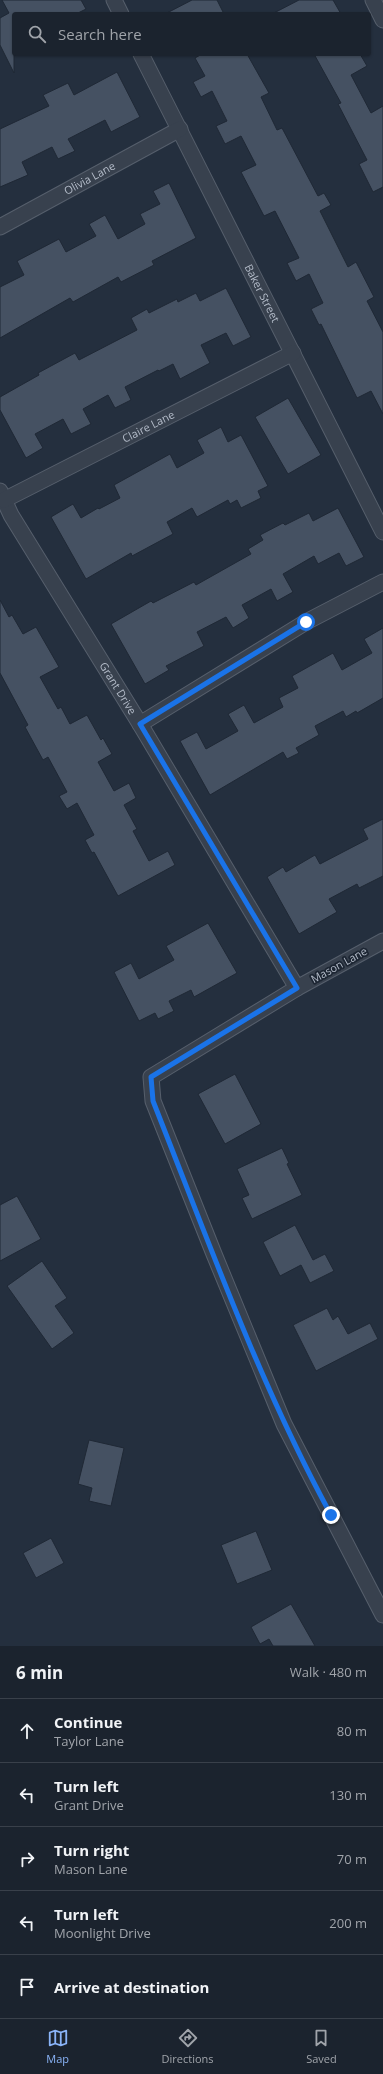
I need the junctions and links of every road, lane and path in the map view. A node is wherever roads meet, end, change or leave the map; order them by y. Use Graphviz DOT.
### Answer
graph roads {
  1 [pos="114,0"];
  2 [pos="373,0"];
  3 [pos="120,12"];
  4 [pos="383,20"];
  5 [pos="143,56"];
  6 [pos="180,129"];
  7 [pos="0,227"];
  8 [pos="293,353"];
  9 [pos="2,495"];
  10 [pos="383,532"];
  11 [pos="383,582"];
  12 [pos="140,724"];
  13 [pos="383,941"];
  14 [pos="297,988"];
  15 [pos="383,1615"];
  1 -- 3 [label="street"];
  2 -- 4 [label="street"];
  5 -- 6 [label="street, Baker Street"];
  6 -- 7 [label="street, Olivia Lane"];
  6 -- 8 [label="street, Baker Street"];
  8 -- 9 [label="street, Claire Lane"];
  8 -- 10 [label="street, Baker Street"];
  9 -- 12 [label="street, Grant Drive"];
  11 -- 12 [label="street"];
  12 -- 14 [label="street, Grant Drive"];
  13 -- 14 [label="street, Mason Lane"];
  14 -- 15 [label="street, Mason Lane"];
}
